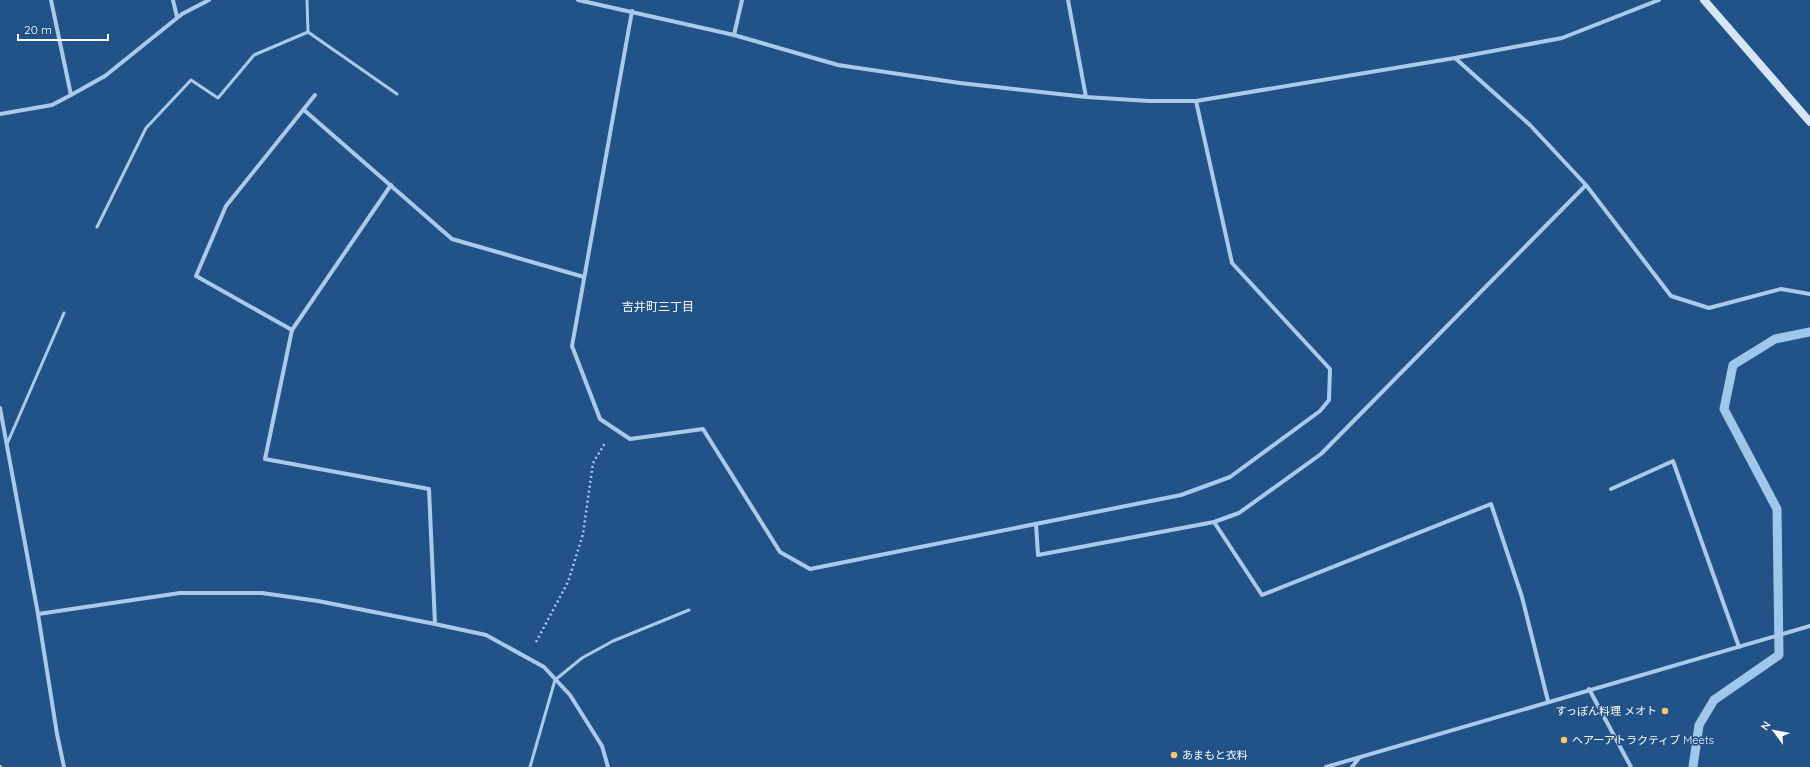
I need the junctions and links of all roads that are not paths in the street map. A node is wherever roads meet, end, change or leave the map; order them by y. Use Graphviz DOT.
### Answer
graph roads {
  1 [pos="51,0"];
  2 [pos="174,0"];
  3 [pos="209,0"];
  4 [pos="307,0"];
  5 [pos="578,0"];
  6 [pos="742,0"];
  7 [pos="1068,0"];
  8 [pos="1659,0"];
  9 [pos="1704,0"];
  10 [pos="632,11"];
  11 [pos="177,17"];
  12 [pos="308,32"];
  13 [pos="734,35"];
  14 [pos="1455,58"];
  15 [pos="397,94"];
  16 [pos="70,95"];
  17 [pos="315,95"];
  18 [pos="1086,97"];
  19 [pos="1196,101"];
  20 [pos="304,110"];
  21 [pos="0,114"];
  22 [pos="1810,122"];
  23 [pos="391,185"];
  24 [pos="1586,185"];
  25 [pos="97,227"];
  26 [pos="584,277"];
  27 [pos="1810,294"];
  28 [pos="64,313"];
  29 [pos="292,330"];
  30 [pos="0,408"];
  31 [pos="7,444"];
  32 [pos="1611,489"];
  33 [pos="1214,522"];
  34 [pos="1036,524"];
  35 [pos="689,610"];
  36 [pos="38,614"];
  37 [pos="435,624"];
  38 [pos="1810,626"];
  39 [pos="1739,647"];
  40 [pos="555,680"];
  41 [pos="1589,689"];
  42 [pos="1548,701"];
  43 [pos="1360,757"];
  44 [pos="1353,766"];
  45 [pos="64,767"];
  46 [pos="530,767"];
  47 [pos="608,767"];
  48 [pos="1326,767"];
  49 [pos="1631,767"];
  1 -- 16 [label="street"];
  2 -- 11 [label="street"];
  3 -- 11 [label="street"];
  4 -- 12 [label="lane"];
  5 -- 10 [label="street"];
  6 -- 13 [label="street"];
  7 -- 18 [label="street"];
  8 -- 14 [label="street"];
  9 -- 22 [label="street"];
  10 -- 13 [label="street"];
  10 -- 26 [label="street"];
  11 -- 16 [label="street"];
  12 -- 15 [label="lane"];
  12 -- 25 [label="lane"];
  13 -- 18 [label="street"];
  14 -- 19 [label="street"];
  14 -- 24 [label="street"];
  16 -- 21 [label="street"];
  17 -- 20 [label="street"];
  18 -- 19 [label="street"];
  19 -- 34 [label="street"];
  20 -- 23 [label="street"];
  20 -- 29 [label="street"];
  23 -- 26 [label="street"];
  23 -- 29 [label="street"];
  24 -- 27 [label="street"];
  24 -- 33 [label="street"];
  26 -- 34 [label="street"];
  28 -- 31 [label="lane"];
  29 -- 37 [label="street"];
  30 -- 31 [label="street"];
  31 -- 36 [label="street"];
  32 -- 39 [label="street"];
  33 -- 34 [label="street"];
  33 -- 42 [label="street"];
  35 -- 40 [label="lane"];
  36 -- 37 [label="street"];
  36 -- 45 [label="street"];
  37 -- 40 [label="street"];
  38 -- 39 [label="street"];
  39 -- 41 [label="street"];
  40 -- 46 [label="lane"];
  40 -- 47 [label="street"];
  41 -- 42 [label="street"];
  41 -- 49 [label="street"];
  42 -- 43 [label="street"];
  43 -- 44 [label="street"];
  43 -- 48 [label="street"];
}
